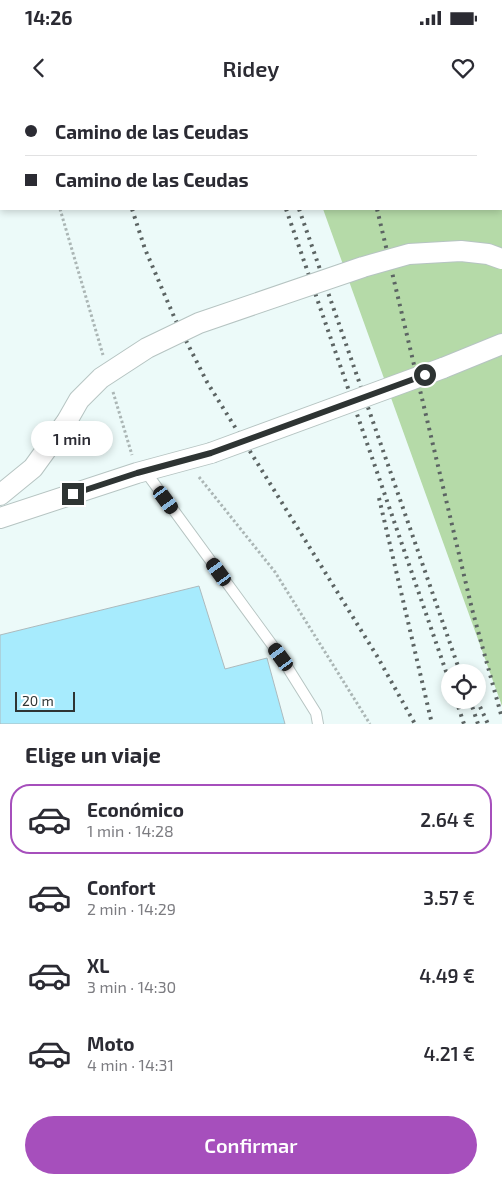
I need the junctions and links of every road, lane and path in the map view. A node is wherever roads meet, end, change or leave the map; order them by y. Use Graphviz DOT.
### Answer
graph roads {
  1 [pos="60,210"];
  2 [pos="502,259"];
  3 [pos="502,344"];
  4 [pos="104,360"];
  5 [pos="112,388"];
  6 [pos="186,460"];
  7 [pos="141,472"];
  8 [pos="0,495"];
  9 [pos="0,518"];
  10 [pos="318,724"];
  11 [pos="370,724"];
  1 -- 4 [label="path"];
  2 -- 8 [label="street, bridge"];
  3 -- 6 [label="street, bridge"];
  5 -- 7 [label="path"];
  6 -- 7 [label="street"];
  6 -- 11 [label="path"];
  7 -- 9 [label="street"];
  7 -- 10 [label="lane"];
}
